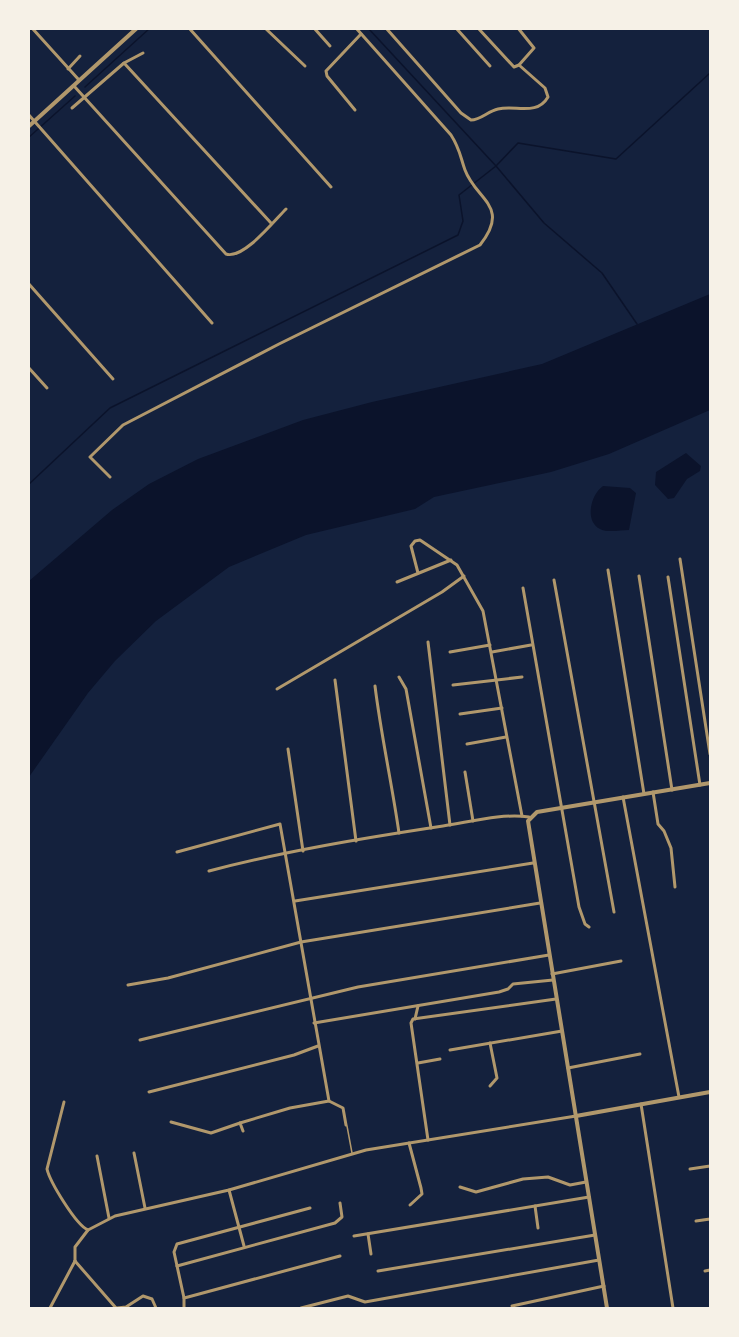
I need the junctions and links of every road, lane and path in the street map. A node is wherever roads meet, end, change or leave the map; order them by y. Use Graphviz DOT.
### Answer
graph roads {
  1 [pos="32,28"];
  2 [pos="137,28"];
  3 [pos="189,28"];
  4 [pos="266,28"];
  5 [pos="314,28"];
  6 [pos="356,28"];
  7 [pos="386,28"];
  8 [pos="456,28"];
  9 [pos="478,28"];
  10 [pos="518,28"];
  11 [pos="362,34"];
  12 [pos="330,46"];
  13 [pos="142,53"];
  14 [pos="80,56"];
  15 [pos="124,63"];
  16 [pos="519,65"];
  17 [pos="305,66"];
  18 [pos="490,66"];
  19 [pos="68,69"];
  20 [pos="79,81"];
  21 [pos="74,86"];
  22 [pos="85,97"];
  23 [pos="72,108"];
  24 [pos="355,110"];
  25 [pos="28,114"];
  26 [pos="37,123"];
  27 [pos="28,127"];
  28 [pos="331,187"];
  29 [pos="286,209"];
  30 [pos="272,224"];
  31 [pos="28,284"];
  32 [pos="212,323"];
  33 [pos="28,367"];
  34 [pos="113,379"];
  35 [pos="47,388"];
  36 [pos="110,477"];
  37 [pos="451,560"];
  38 [pos="680,560"];
  39 [pos="608,570"];
  40 [pos="418,573"];
  41 [pos="464,576"];
  42 [pos="639,576"];
  43 [pos="668,577"];
  44 [pos="554,580"];
  45 [pos="397,582"];
  46 [pos="523,588"];
  47 [pos="428,642"];
  48 [pos="490,645"];
  49 [pos="532,645"];
  50 [pos="450,652"];
  51 [pos="492,652"];
  52 [pos="522,676"];
  53 [pos="399,677"];
  54 [pos="496,680"];
  55 [pos="335,681"];
  56 [pos="375,686"];
  57 [pos="453,686"];
  58 [pos="277,689"];
  59 [pos="502,708"];
  60 [pos="460,714"];
  61 [pos="506,737"];
  62 [pos="467,744"];
  63 [pos="288,749"];
  64 [pos="711,754"];
  65 [pos="465,772"];
  66 [pos="711,783"];
  67 [pos="700,785"];
  68 [pos="672,790"];
  69 [pos="653,792"];
  70 [pos="644,794"];
  71 [pos="623,797"];
  72 [pos="596,802"];
  73 [pos="561,808"];
  74 [pos="522,816"];
  75 [pos="529,817"];
  76 [pos="473,821"];
  77 [pos="450,825"];
  78 [pos="431,828"];
  79 [pos="399,833"];
  80 [pos="356,840"];
  81 [pos="303,851"];
  82 [pos="177,852"];
  83 [pos="286,854"];
  84 [pos="533,863"];
  85 [pos="209,871"];
  86 [pos="675,887"];
  87 [pos="295,902"];
  88 [pos="540,903"];
  89 [pos="614,912"];
  90 [pos="589,927"];
  91 [pos="301,942"];
  92 [pos="549,955"];
  93 [pos="621,961"];
  94 [pos="552,974"];
  95 [pos="553,980"];
  96 [pos="128,985"];
  97 [pos="310,997"];
  98 [pos="556,999"];
  99 [pos="418,1006"];
  100 [pos="415,1019"];
  101 [pos="314,1023"];
  102 [pos="562,1031"];
  103 [pos="140,1040"];
  104 [pos="490,1043"];
  105 [pos="319,1046"];
  106 [pos="450,1050"];
  107 [pos="640,1054"];
  108 [pos="440,1059"];
  109 [pos="418,1063"];
  110 [pos="568,1068"];
  111 [pos="490,1086"];
  112 [pos="149,1092"];
  113 [pos="711,1092"];
  114 [pos="680,1097"];
  115 [pos="329,1101"];
  116 [pos="64,1102"];
  117 [pos="641,1104"];
  118 [pos="576,1116"];
  119 [pos="171,1122"];
  120 [pos="240,1123"];
  121 [pos="346,1125"];
  122 [pos="243,1131"];
  123 [pos="428,1140"];
  124 [pos="409,1143"];
  125 [pos="134,1153"];
  126 [pos="353,1154"];
  127 [pos="97,1156"];
  128 [pos="711,1166"];
  129 [pos="690,1169"];
  130 [pos="586,1182"];
  131 [pos="460,1187"];
  132 [pos="230,1190"];
  133 [pos="588,1197"];
  134 [pos="340,1203"];
  135 [pos="410,1205"];
  136 [pos="535,1206"];
  137 [pos="145,1208"];
  138 [pos="310,1208"];
  139 [pos="109,1218"];
  140 [pos="711,1219"];
  141 [pos="696,1221"];
  142 [pos="238,1226"];
  143 [pos="538,1228"];
  144 [pos="88,1230"];
  145 [pos="368,1234"];
  146 [pos="595,1235"];
  147 [pos="354,1236"];
  148 [pos="244,1246"];
  149 [pos="371,1254"];
  150 [pos="340,1256"];
  151 [pos="599,1260"];
  152 [pos="75,1261"];
  153 [pos="177,1266"];
  154 [pos="711,1270"];
  155 [pos="378,1271"];
  156 [pos="705,1271"];
  157 [pos="604,1286"];
  158 [pos="184,1298"];
  159 [pos="512,1306"];
  160 [pos="50,1308"];
  161 [pos="117,1308"];
  162 [pos="126,1308"];
  163 [pos="156,1308"];
  164 [pos="184,1308"];
  165 [pos="301,1308"];
  166 [pos="607,1308"];
  167 [pos="673,1308"];
  1 -- 19 [label="street"];
  2 -- 20 [label="street"];
  3 -- 28 [label="street"];
  4 -- 17 [label="street"];
  5 -- 12 [label="street"];
  6 -- 11 [label="street"];
  7 -- 16 [label="street"];
  8 -- 18 [label="street"];
  9 -- 16 [label="street"];
  10 -- 16 [label="street"];
  11 -- 24 [label="street"];
  11 -- 36 [label="street"];
  13 -- 15 [label="street"];
  14 -- 19 [label="street"];
  15 -- 22 [label="street"];
  15 -- 30 [label="street"];
  19 -- 20 [label="street"];
  20 -- 21 [label="street"];
  21 -- 22 [label="street"];
  21 -- 26 [label="street"];
  22 -- 23 [label="street"];
  22 -- 30 [label="street"];
  25 -- 26 [label="street"];
  26 -- 27 [label="street"];
  26 -- 32 [label="street"];
  29 -- 30 [label="street"];
  31 -- 34 [label="street"];
  33 -- 35 [label="street"];
  37 -- 40 [label="street"];
  37 -- 40 [label="street"];
  37 -- 41 [label="street"];
  38 -- 64 [label="street"];
  39 -- 70 [label="street"];
  40 -- 45 [label="street"];
  41 -- 48 [label="street"];
  41 -- 58 [label="street"];
  42 -- 68 [label="street"];
  43 -- 67 [label="street"];
  44 -- 72 [label="street"];
  46 -- 49 [label="street"];
  47 -- 77 [label="street"];
  48 -- 50 [label="street"];
  48 -- 51 [label="street"];
  49 -- 51 [label="street"];
  49 -- 73 [label="street"];
  51 -- 54 [label="street"];
  52 -- 54 [label="street"];
  53 -- 78 [label="street"];
  54 -- 57 [label="street"];
  54 -- 59 [label="street"];
  55 -- 80 [label="street"];
  56 -- 79 [label="street"];
  59 -- 60 [label="street"];
  59 -- 61 [label="street"];
  61 -- 62 [label="street"];
  61 -- 74 [label="street"];
  63 -- 81 [label="street"];
  65 -- 76 [label="street"];
  66 -- 67 [label="street"];
  67 -- 68 [label="street"];
  68 -- 69 [label="street"];
  69 -- 70 [label="street"];
  69 -- 86 [label="street"];
  70 -- 71 [label="street"];
  71 -- 72 [label="street"];
  71 -- 114 [label="street"];
  72 -- 73 [label="street"];
  72 -- 89 [label="street"];
  73 -- 75 [label="street"];
  73 -- 90 [label="street"];
  74 -- 75 [label="street"];
  74 -- 76 [label="street"];
  75 -- 84 [label="street"];
  76 -- 77 [label="street"];
  77 -- 78 [label="street"];
  78 -- 79 [label="street"];
  79 -- 80 [label="street"];
  80 -- 81 [label="street"];
  81 -- 83 [label="street"];
  82 -- 83 [label="street"];
  83 -- 85 [label="street"];
  83 -- 87 [label="street"];
  84 -- 87 [label="street"];
  84 -- 88 [label="street"];
  87 -- 91 [label="street"];
  88 -- 91 [label="street"];
  88 -- 92 [label="street"];
  91 -- 96 [label="street"];
  91 -- 97 [label="street"];
  92 -- 94 [label="street"];
  92 -- 97 [label="street"];
  93 -- 94 [label="street"];
  94 -- 95 [label="street"];
  95 -- 98 [label="street"];
  95 -- 99 [label="street"];
  97 -- 101 [label="street"];
  97 -- 103 [label="street"];
  98 -- 100 [label="street"];
  98 -- 102 [label="street"];
  99 -- 100 [label="street"];
  99 -- 101 [label="street"];
  100 -- 109 [label="street"];
  101 -- 105 [label="street"];
  102 -- 104 [label="street"];
  102 -- 110 [label="street"];
  104 -- 106 [label="street"];
  104 -- 111 [label="street"];
  105 -- 112 [label="street"];
  105 -- 115 [label="street"];
  107 -- 110 [label="street"];
  108 -- 109 [label="street"];
  109 -- 123 [label="street"];
  110 -- 118 [label="street"];
  113 -- 114 [label="street"];
  114 -- 117 [label="street"];
  115 -- 120 [label="street"];
  115 -- 121 [label="street"];
  116 -- 144 [label="street"];
  117 -- 118 [label="street"];
  117 -- 167 [label="street"];
  118 -- 123 [label="street"];
  118 -- 130 [label="street"];
  119 -- 120 [label="street"];
  120 -- 122 [label="street"];
  121 -- 126 [label="lane"];
  123 -- 124 [label="street"];
  124 -- 126 [label="street"];
  124 -- 135 [label="street"];
  125 -- 137 [label="street"];
  126 -- 132 [label="street"];
  127 -- 139 [label="street"];
  128 -- 129 [label="street"];
  130 -- 131 [label="street"];
  130 -- 133 [label="street"];
  132 -- 137 [label="street"];
  132 -- 142 [label="street"];
  133 -- 136 [label="street"];
  133 -- 146 [label="street"];
  134 -- 148 [label="street"];
  136 -- 143 [label="street"];
  136 -- 145 [label="street"];
  137 -- 139 [label="street"];
  138 -- 142 [label="street"];
  139 -- 144 [label="street"];
  140 -- 141 [label="street"];
  142 -- 148 [label="street"];
  142 -- 153 [label="street"];
  144 -- 152 [label="street"];
  145 -- 147 [label="street"];
  145 -- 149 [label="street"];
  146 -- 151 [label="street"];
  146 -- 155 [label="street"];
  148 -- 153 [label="street"];
  150 -- 158 [label="street"];
  151 -- 157 [label="street"];
  151 -- 165 [label="street"];
  152 -- 160 [label="street"];
  152 -- 161 [label="street"];
  153 -- 158 [label="street"];
  154 -- 156 [label="street"];
  157 -- 159 [label="street"];
  157 -- 166 [label="street"];
  158 -- 164 [label="street"];
  161 -- 162 [label="street"];
  162 -- 163 [label="street"];
}
